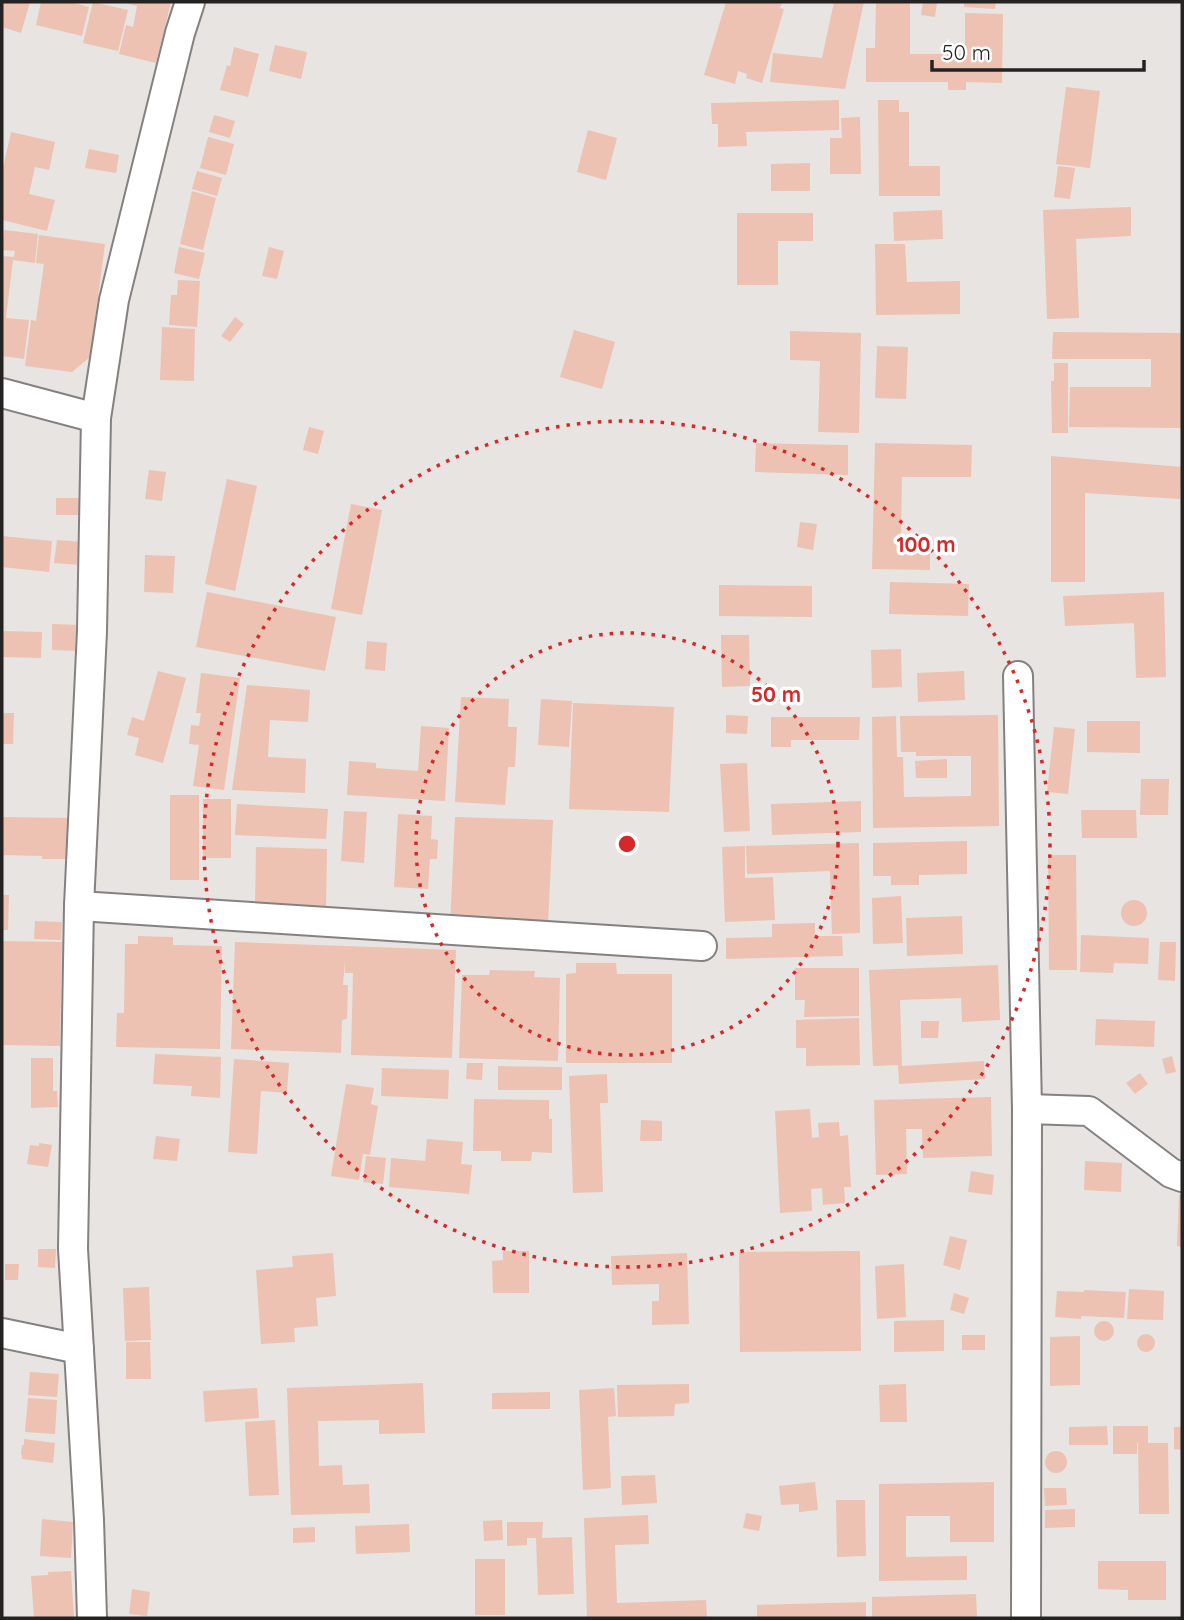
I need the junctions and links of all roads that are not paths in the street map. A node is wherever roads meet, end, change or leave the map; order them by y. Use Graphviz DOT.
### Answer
graph roads {
  1 [pos="190,2"];
  2 [pos="2,393"];
  3 [pos="96,418"];
  4 [pos="1018,676"];
  5 [pos="79,905"];
  6 [pos="702,946"];
  7 [pos="1027,1108"];
  8 [pos="1182,1177"];
  9 [pos="2,1333"];
  10 [pos="79,1349"];
  11 [pos="1029,1616"];
  12 [pos="92,1618"];
  1 -- 3 [label="street"];
  2 -- 3 [label="street"];
  3 -- 5 [label="street"];
  4 -- 7 [label="street"];
  5 -- 6 [label="street"];
  5 -- 10 [label="street"];
  7 -- 8 [label="street"];
  7 -- 11 [label="street"];
  9 -- 10 [label="street"];
  10 -- 12 [label="street"];
}
